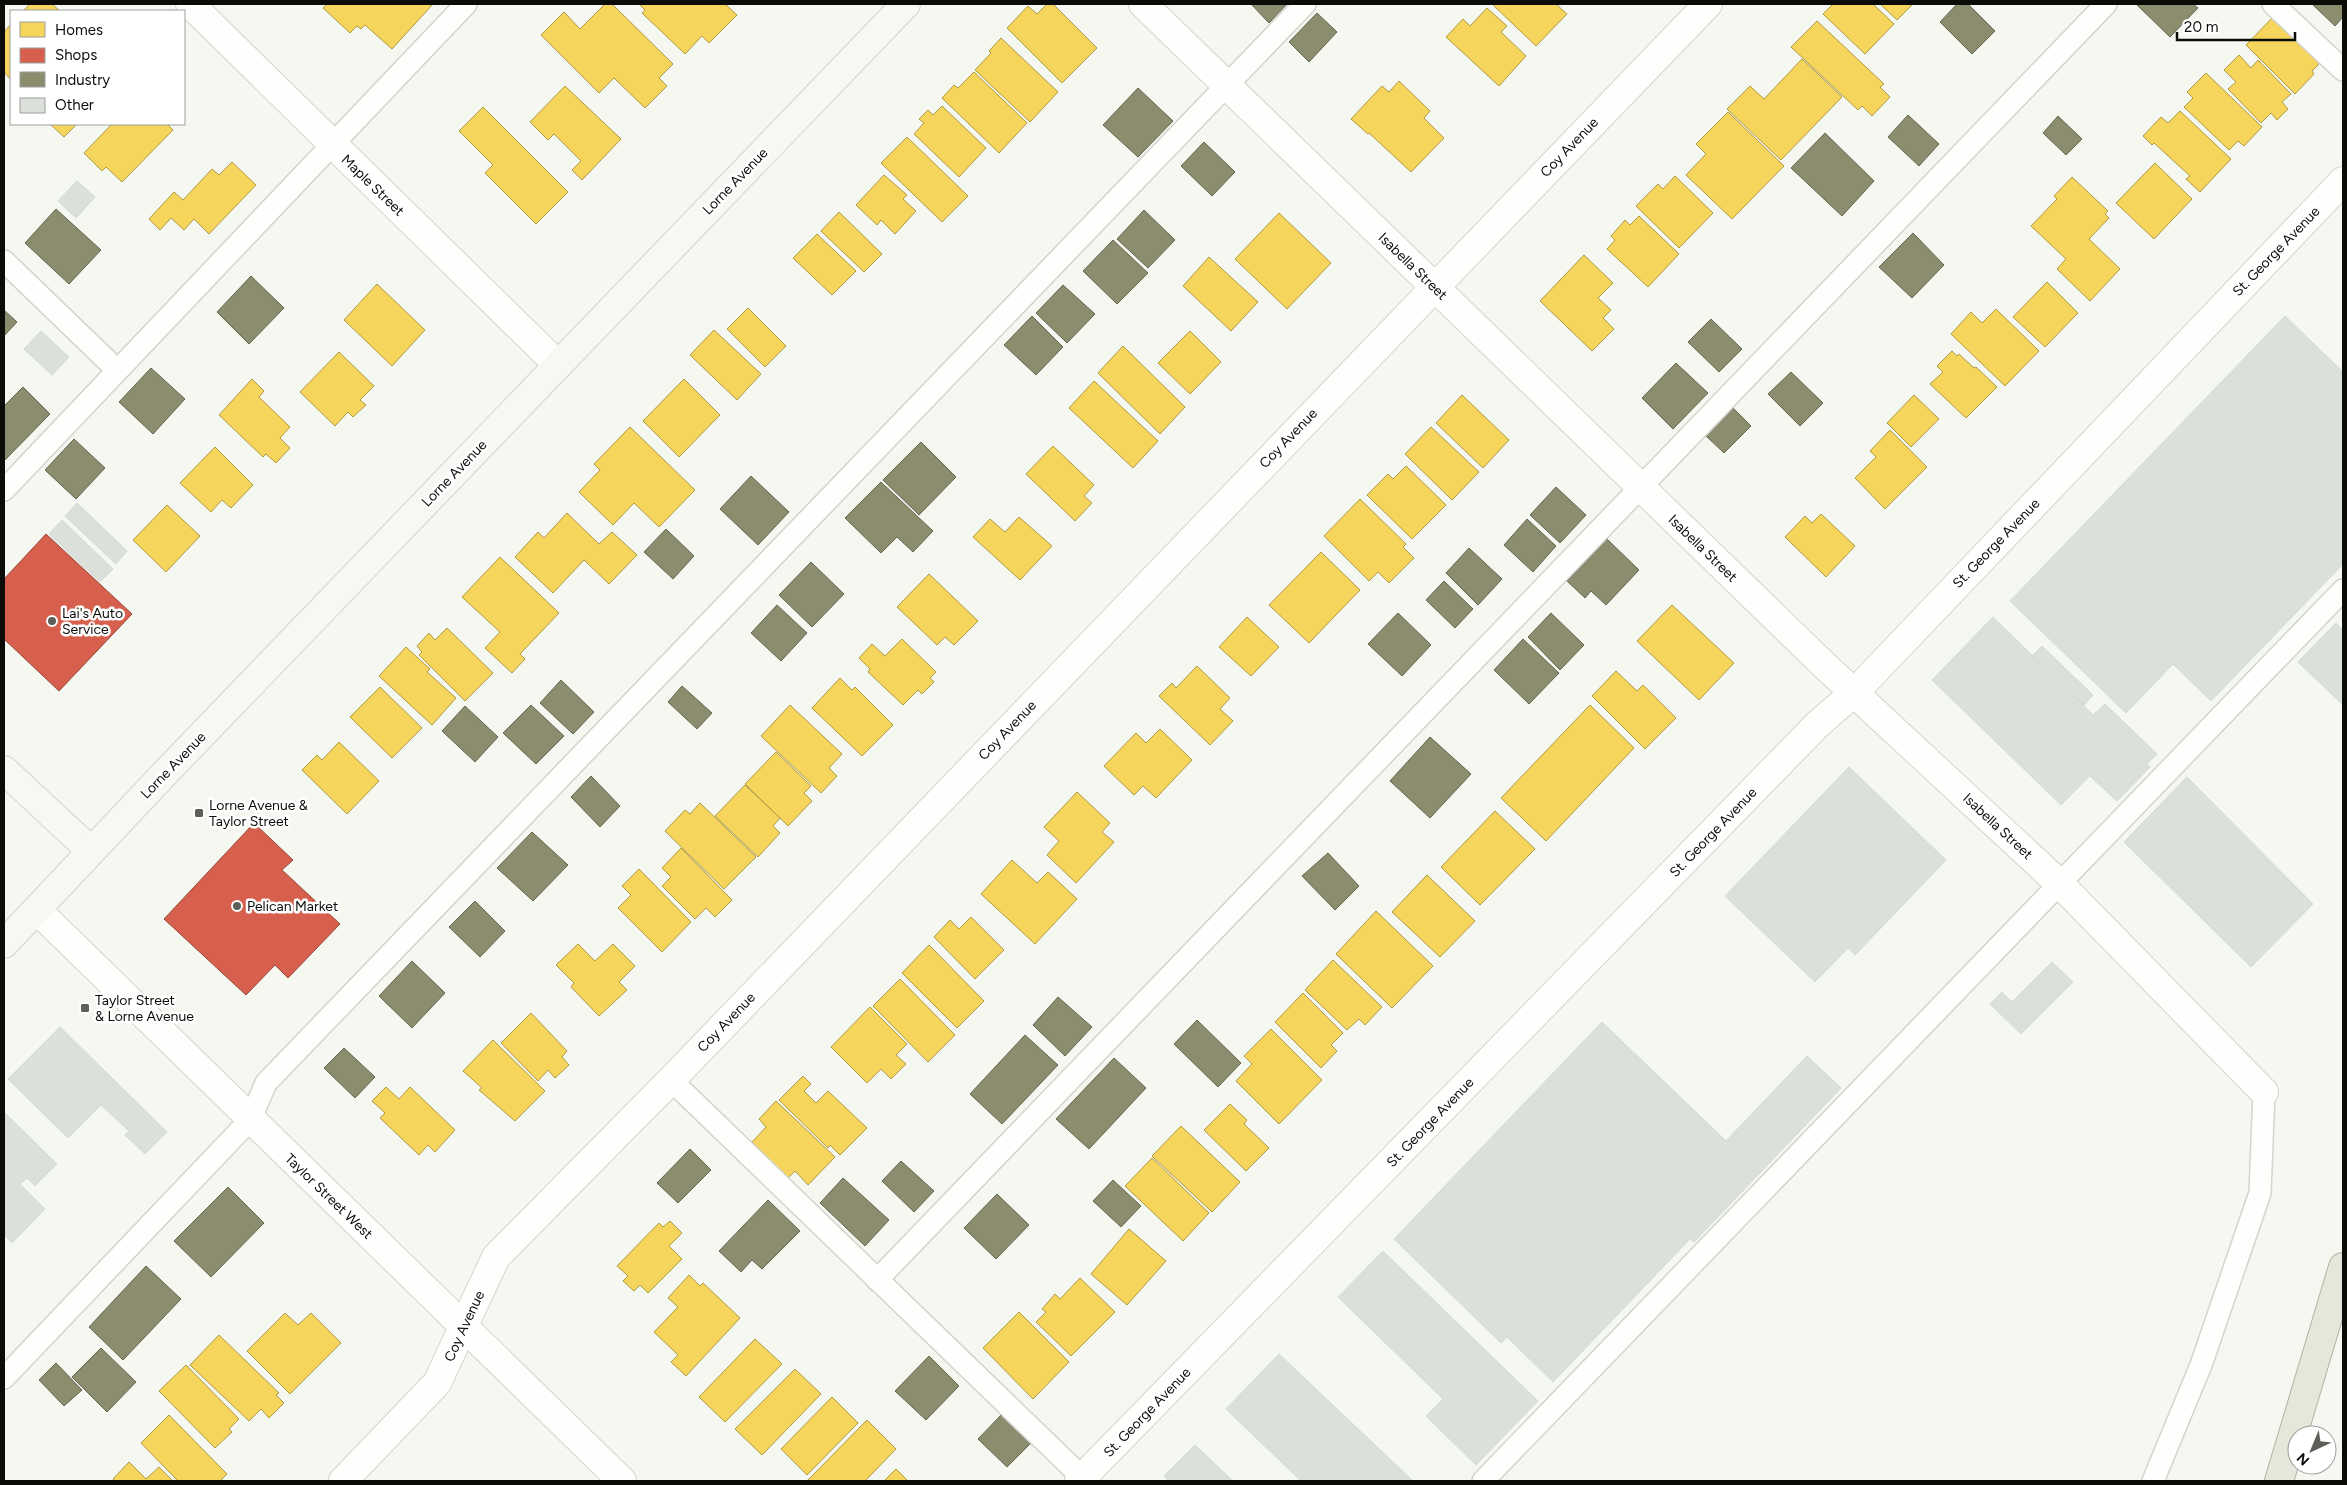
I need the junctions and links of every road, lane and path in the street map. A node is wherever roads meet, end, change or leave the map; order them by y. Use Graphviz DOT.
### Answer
graph roads {
  1 [pos="190,4"];
  2 [pos="466,4"];
  3 [pos="906,4"];
  4 [pos="1143,4"];
  5 [pos="1305,4"];
  6 [pos="1708,4"];
  7 [pos="2106,4"];
  8 [pos="2273,4"];
  9 [pos="2343,70"];
  10 [pos="1226,86"];
  11 [pos="332,144"];
  12 [pos="2343,181"];
  13 [pos="4,261"];
  14 [pos="1434,287"];
  15 [pos="558,365"];
  16 [pos="117,370"];
  17 [pos="1640,488"];
  18 [pos="4,490"];
  19 [pos="2343,590"];
  20 [pos="1854,692"];
  21 [pos="4,770"];
  22 [pos="91,851"];
  23 [pos="2061,885"];
  24 [pos="37,910"];
  25 [pos="4,944"];
  26 [pos="671,1080"];
  27 [pos="2264,1092"];
  28 [pos="250,1120"];
  29 [pos="2343,1267"];
  30 [pos="877,1280"];
  31 [pos="465,1327"];
  32 [pos="4,1378"];
  33 [pos="1082,1480"];
  34 [pos="343,1481"];
  35 [pos="622,1481"];
  36 [pos="1483,1481"];
  37 [pos="2152,1481"];
  38 [pos="2279,1481"];
  1 -- 11 [label="street, Maple Street"];
  2 -- 11 [label="lane"];
  3 -- 15 [label="main road, Lorne Avenue"];
  4 -- 10 [label="street, Isabella Street"];
  5 -- 10 [label="lane"];
  6 -- 14 [label="street, Coy Avenue"];
  7 -- 17 [label="lane"];
  8 -- 9 [label="lane"];
  10 -- 14 [label="street, Isabella Street"];
  10 -- 28 [label="lane"];
  11 -- 15 [label="street, Maple Street"];
  11 -- 16 [label="lane"];
  12 -- 20 [label="street, St. George Avenue"];
  13 -- 16 [label="lane"];
  14 -- 17 [label="street, Isabella Street"];
  14 -- 26 [label="street, Coy Avenue"];
  15 -- 22 [label="main road, Lorne Avenue"];
  16 -- 18 [label="lane"];
  17 -- 20 [label="street, Isabella Street"];
  17 -- 30 [label="lane"];
  19 -- 23 [label="lane"];
  20 -- 23 [label="street, Isabella Street"];
  20 -- 33 [label="street, St. George Avenue"];
  21 -- 22 [label="main road"];
  22 -- 24 [label="main road, Lorne Avenue"];
  23 -- 27 [label="street, Isabella Street"];
  23 -- 36 [label="lane"];
  24 -- 25 [label="main road, Lorne Avenue"];
  24 -- 28 [label="street, Taylor Street West"];
  26 -- 30 [label="lane"];
  26 -- 31 [label="street, Coy Avenue"];
  27 -- 37 [label="lane"];
  28 -- 31 [label="street, Taylor Street West"];
  28 -- 32 [label="lane"];
  29 -- 38 [label="highway"];
  30 -- 33 [label="lane"];
  31 -- 34 [label="street, Coy Avenue"];
  31 -- 35 [label="street, Taylor Street West"];
}
